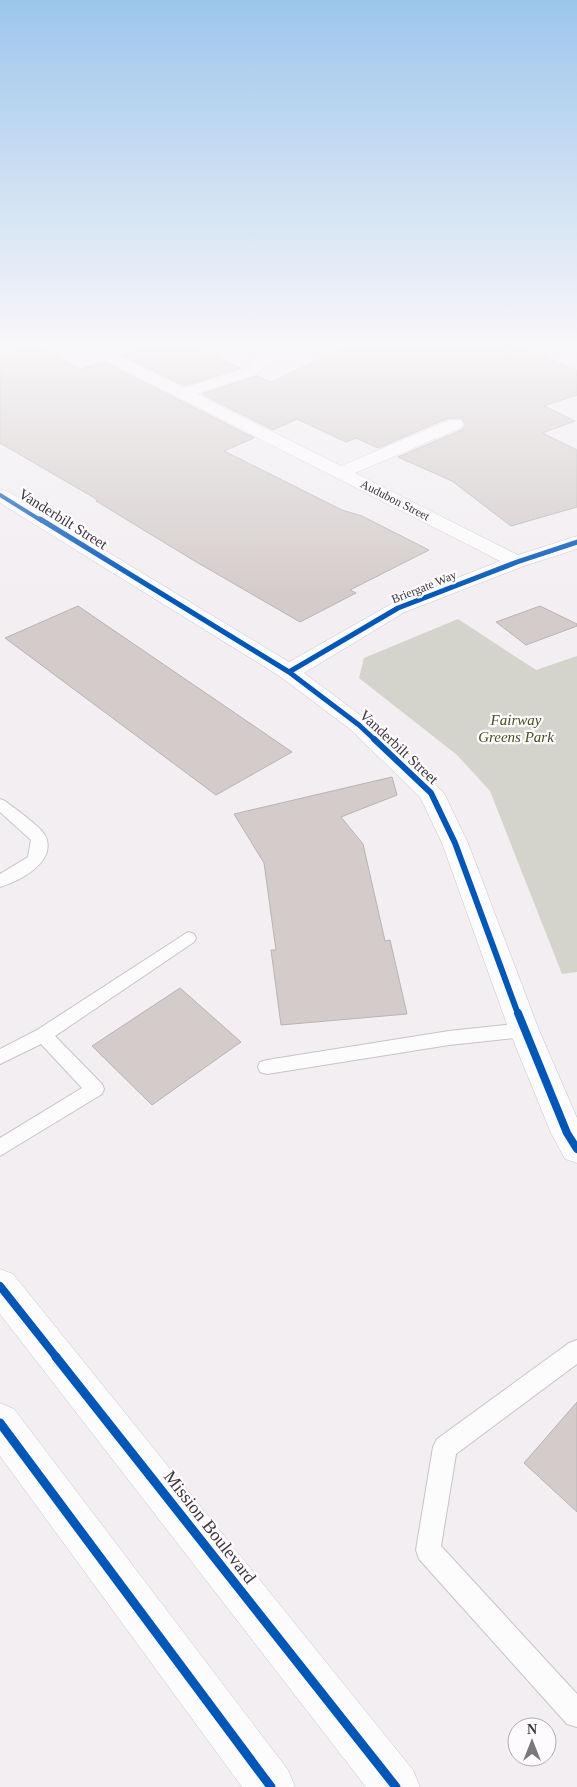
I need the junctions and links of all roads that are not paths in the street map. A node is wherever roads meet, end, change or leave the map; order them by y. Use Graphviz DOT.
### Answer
graph roads {
  1 [pos="253,428"];
  2 [pos="445,428"];
  3 [pos="342,472"];
  4 [pos="0,495"];
  5 [pos="577,542"];
  6 [pos="517,562"];
  7 [pos="289,672"];
  8 [pos="0,804"];
  9 [pos="0,881"];
  10 [pos="188,938"];
  11 [pos="524,1030"];
  12 [pos="43,1035"];
  13 [pos="0,1057"];
  14 [pos="267,1067"];
  15 [pos="0,1148"];
  16 [pos="577,1149"];
  17 [pos="0,1286"];
  18 [pos="577,1351"];
  19 [pos="0,1423"];
  20 [pos="577,1714"];
  21 [pos="271,1787"];
  22 [pos="396,1787"];
  1 -- 3 [label="street, Audubon Street"];
  2 -- 3 [label="street"];
  3 -- 6 [label="street, Audubon Street"];
  4 -- 7 [label="street, Vanderbilt Street"];
  5 -- 6 [label="street, Briergate Way"];
  6 -- 7 [label="street, Briergate Way"];
  7 -- 11 [label="street, Vanderbilt Street"];
  8 -- 9 [label="lane"];
  10 -- 12 [label="lane"];
  11 -- 14 [label="lane"];
  11 -- 16 [label="street, Vanderbilt Street"];
  12 -- 13 [label="lane"];
  12 -- 15 [label="lane"];
  17 -- 22 [label="street, Mission Boulevard"];
  18 -- 20 [label="lane"];
  19 -- 21 [label="street"];
}
